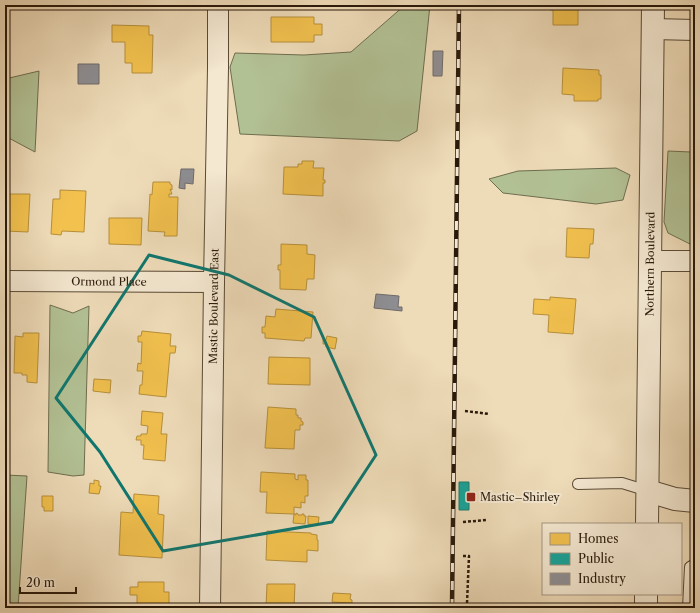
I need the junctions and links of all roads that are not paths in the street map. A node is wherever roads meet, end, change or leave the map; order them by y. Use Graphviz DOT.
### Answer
graph roads {
  1 [pos="218,5"];
  2 [pos="653,5"];
  3 [pos="653,29"];
  4 [pos="695,30"];
  5 [pos="650,261"];
  6 [pos="695,261"];
  7 [pos="5,281"];
  8 [pos="214,282"];
  9 [pos="578,484"];
  10 [pos="648,492"];
  11 [pos="695,501"];
  12 [pos="647,523"];
  13 [pos="689,566"];
  14 [pos="646,595"];
  15 [pos="210,608"];
  16 [pos="646,608"];
  17 [pos="688,608"];
  1 -- 8 [label="street, Mastic Boulevard East"];
  2 -- 3 [label="street, Northern Boulevard"];
  3 -- 4 [label="street"];
  3 -- 5 [label="street, Northern Boulevard"];
  5 -- 6 [label="street"];
  5 -- 10 [label="street, Northern Boulevard"];
  7 -- 8 [label="street, Ormond Place"];
  8 -- 15 [label="street, Mastic Boulevard East"];
  9 -- 10 [label="lane"];
  10 -- 11 [label="street"];
  10 -- 12 [label="street, Northern Boulevard"];
  13 -- 17 [label="lane"];
  14 -- 16 [label="street"];
}
